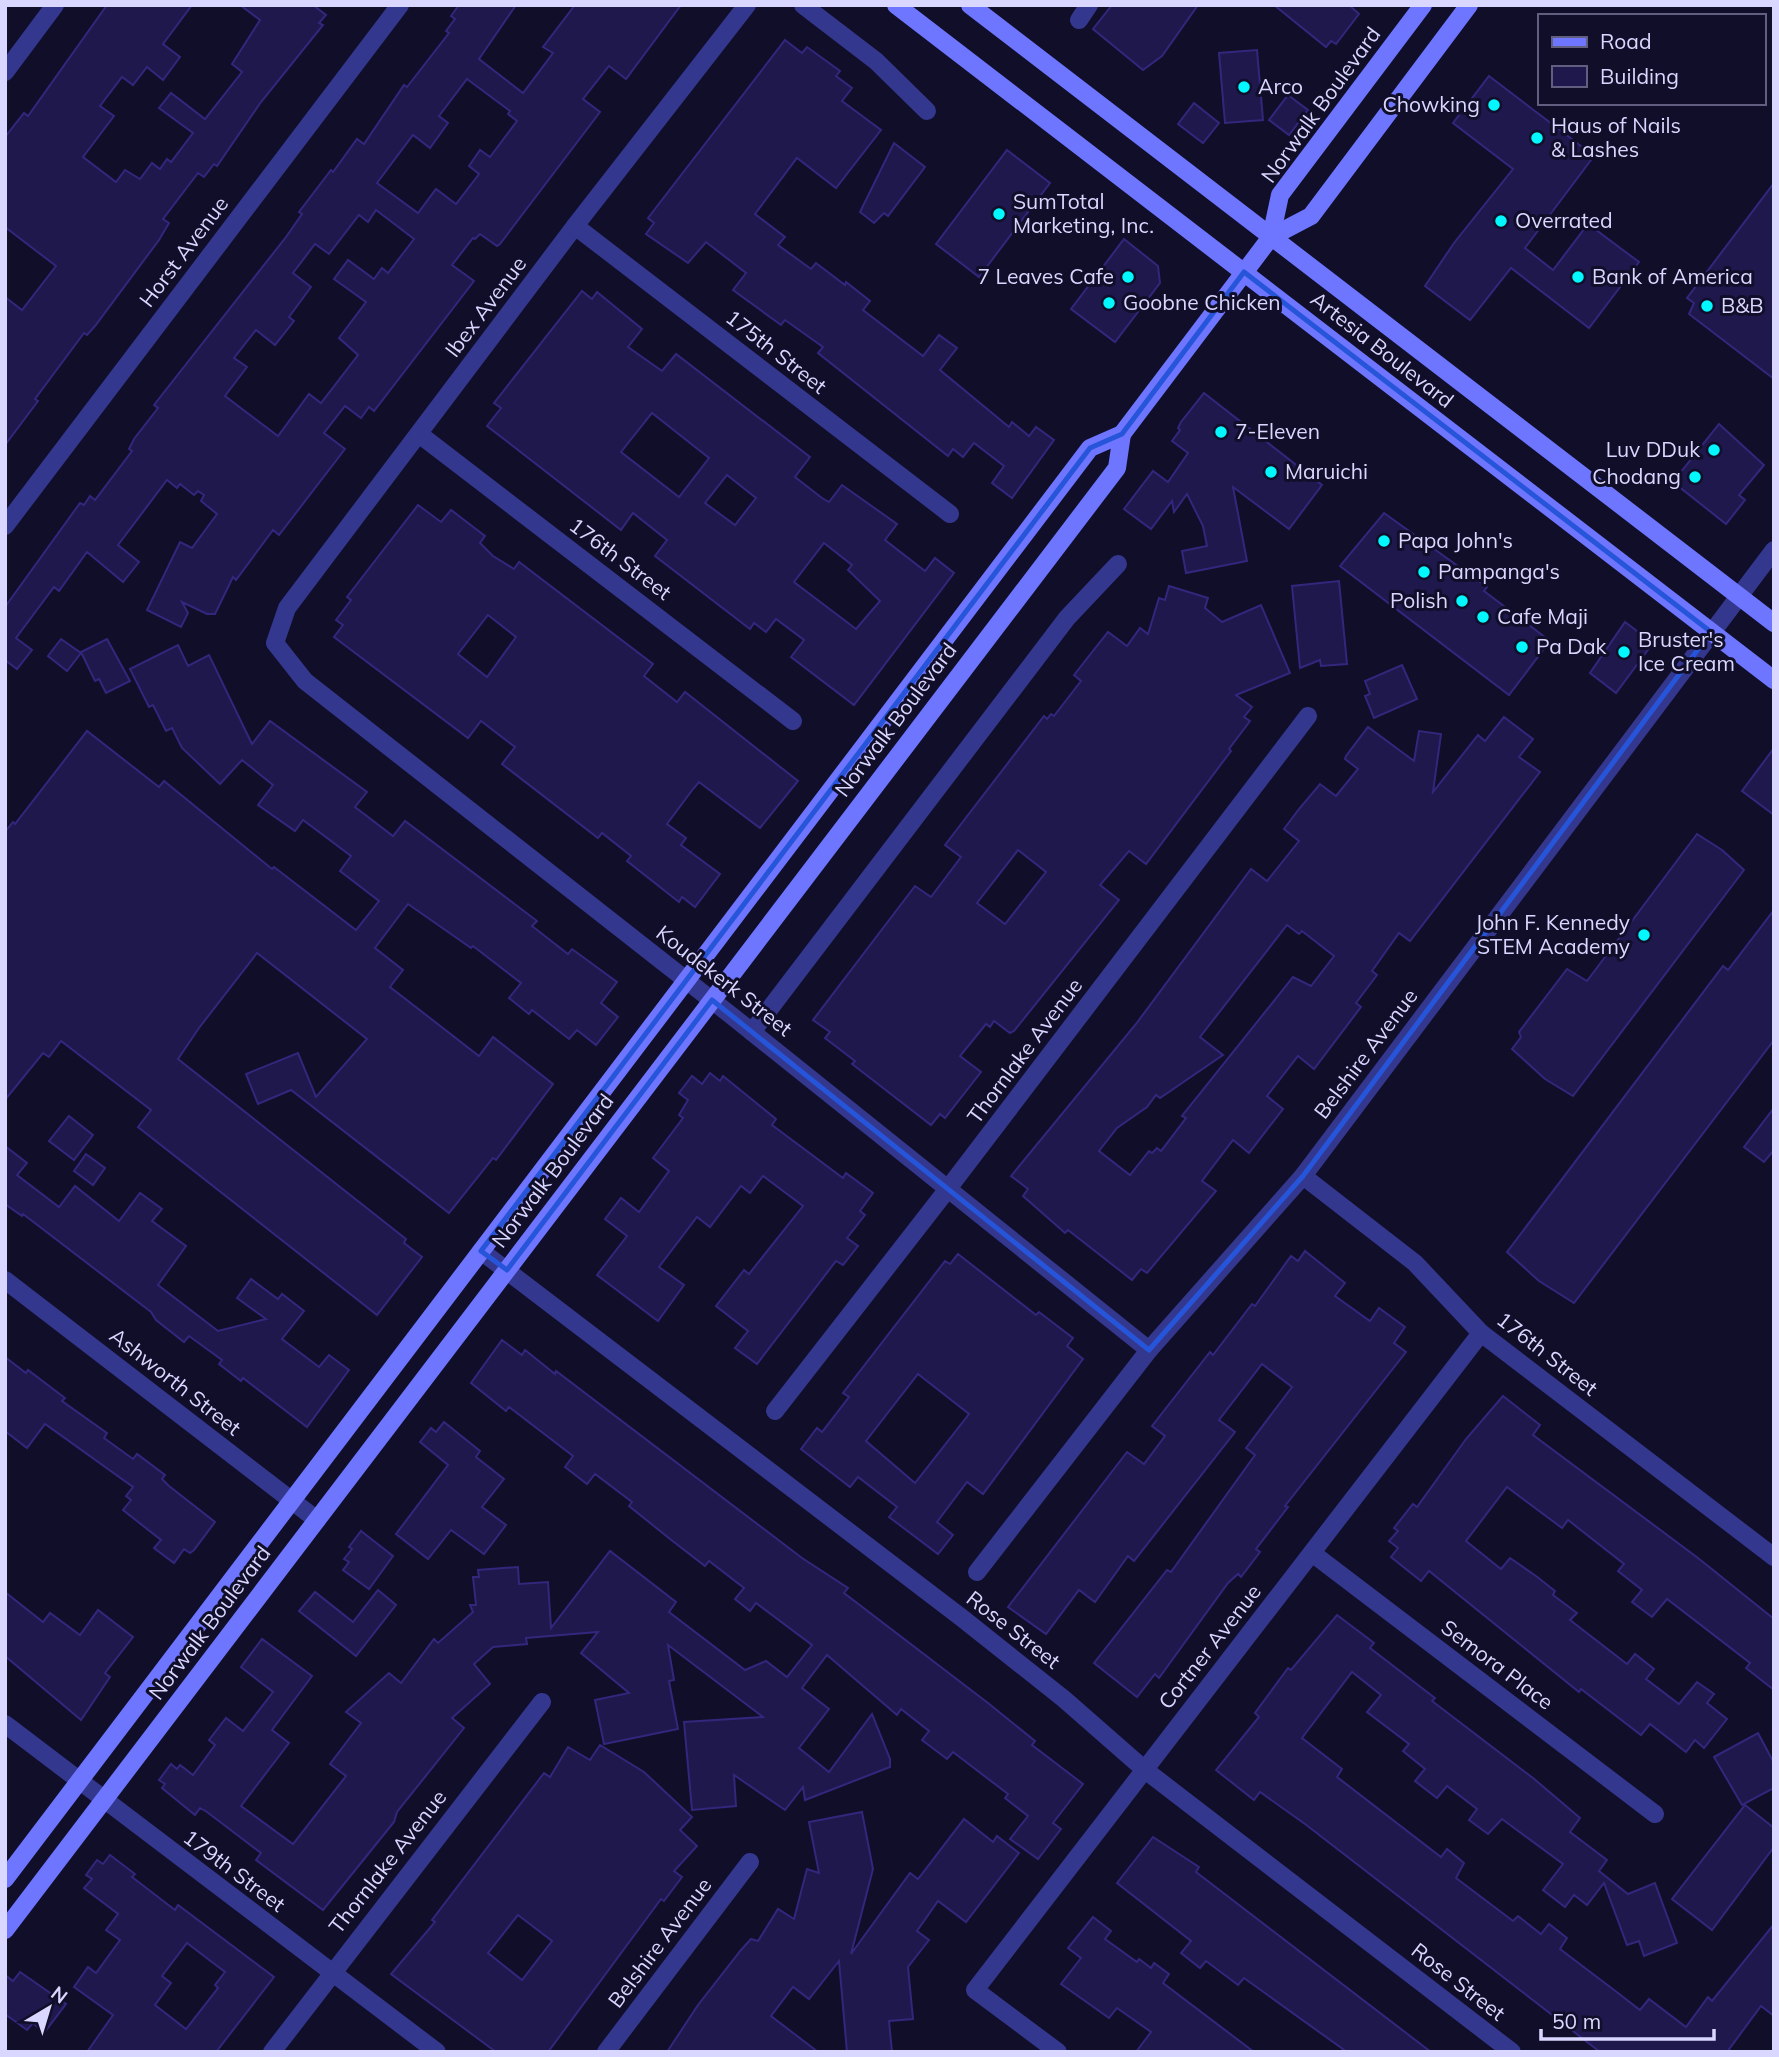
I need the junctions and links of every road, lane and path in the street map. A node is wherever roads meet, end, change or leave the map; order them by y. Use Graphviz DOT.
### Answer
graph roads {
  1 [pos="55,5"];
  2 [pos="400,5"];
  3 [pos="747,5"];
  4 [pos="803,5"];
  5 [pos="896,5"];
  6 [pos="970,5"];
  7 [pos="1423,5"];
  8 [pos="1469,5"];
  9 [pos="5,72"];
  10 [pos="927,111"];
  11 [pos="575,226"];
  12 [pos="1271,237"];
  13 [pos="1244,272"];
  14 [pos="419,434"];
  15 [pos="1122,434"];
  16 [pos="950,514"];
  17 [pos="5,526"];
  18 [pos="1774,550"];
  19 [pos="1118,564"];
  20 [pos="1738,596"];
  21 [pos="1774,623"];
  22 [pos="1711,632"];
  23 [pos="275,643"];
  24 [pos="1774,680"];
  25 [pos="1308,716"];
  26 [pos="793,721"];
  27 [pos="687,980"];
  28 [pos="712,1000"];
  29 [pos="752,1032"];
  30 [pos="1304,1176"];
  31 [pos="947,1190"];
  32 [pos="481,1251"];
  33 [pos="507,1270"];
  34 [pos="5,1280"];
  35 [pos="1481,1333"];
  36 [pos="1149,1350"];
  37 [pos="775,1411"];
  38 [pos="292,1501"];
  39 [pos="317,1520"];
  40 [pos="1312,1553"];
  41 [pos="1774,1557"];
  42 [pos="977,1572"];
  43 [pos="542,1702"];
  44 [pos="5,1724"];
  45 [pos="1145,1770"];
  46 [pos="79,1781"];
  47 [pos="104,1800"];
  48 [pos="1655,1814"];
  49 [pos="750,1862"];
  50 [pos="5,1879"];
  51 [pos="5,1930"];
  52 [pos="331,1973"];
  53 [pos="272,2052"];
  54 [pos="437,2052"];
  55 [pos="606,2052"];
  56 [pos="1058,2052"];
  57 [pos="1511,2052"];
  1 -- 9 [label="street"];
  2 -- 17 [label="street, Horst Avenue"];
  3 -- 11 [label="street, Ibex Avenue"];
  4 -- 10 [label="street"];
  5 -- 13 [label="main road, Artesia Boulevard"];
  6 -- 12 [label="main road, Artesia Boulevard"];
  7 -- 12 [label="main road, Norwalk Boulevard"];
  8 -- 12 [label="main road, Norwalk Boulevard"];
  11 -- 14 [label="street, Ibex Avenue"];
  11 -- 16 [label="street, 175th Street"];
  12 -- 13 [label="main road, Norwalk Boulevard"];
  12 -- 20 [label="main road, Artesia Boulevard"];
  13 -- 15 [label="main road, Norwalk Boulevard"];
  13 -- 22 [label="main road, Artesia Boulevard"];
  14 -- 23 [label="street, Ibex Avenue"];
  14 -- 26 [label="street, 176th Street"];
  15 -- 27 [label="main road, Norwalk Boulevard"];
  15 -- 28 [label="main road, Norwalk Boulevard"];
  18 -- 20 [label="street, Belshire Avenue"];
  19 -- 29 [label="street"];
  20 -- 21 [label="main road, Artesia Boulevard"];
  20 -- 22 [label="street, Belshire Avenue"];
  22 -- 24 [label="main road, Artesia Boulevard"];
  22 -- 30 [label="street, Belshire Avenue"];
  23 -- 27 [label="street, Koudekerk Street"];
  25 -- 31 [label="street, Thornlake Avenue"];
  27 -- 28 [label="street, Koudekerk Street"];
  27 -- 32 [label="main road, Norwalk Boulevard"];
  28 -- 29 [label="street, Koudekerk Street"];
  28 -- 33 [label="main road, Norwalk Boulevard"];
  29 -- 31 [label="street, Koudekerk Street"];
  30 -- 35 [label="street, 176th Street"];
  30 -- 36 [label="street, Belshire Avenue"];
  31 -- 36 [label="street, Koudekerk Street"];
  31 -- 37 [label="street, Thornlake Avenue"];
  32 -- 33 [label="street, Rose Street"];
  32 -- 38 [label="main road, Norwalk Boulevard"];
  33 -- 39 [label="main road, Norwalk Boulevard"];
  33 -- 45 [label="street, Rose Street"];
  34 -- 38 [label="street, Ashworth Street"];
  35 -- 40 [label="street, Cortner Avenue"];
  35 -- 41 [label="street, 176th Street"];
  36 -- 42 [label="street, Belshire Avenue"];
  38 -- 39 [label="street, Ashworth Street"];
  38 -- 46 [label="main road, Norwalk Boulevard"];
  39 -- 47 [label="main road, Norwalk Boulevard"];
  40 -- 45 [label="street, Cortner Avenue"];
  40 -- 48 [label="street, Semora Place"];
  43 -- 52 [label="street, Thornlake Avenue"];
  44 -- 46 [label="street, 179th Street"];
  45 -- 56 [label="street, Cortner Avenue"];
  45 -- 57 [label="street, Rose Street"];
  46 -- 47 [label="street, 179th Street"];
  46 -- 50 [label="main road, Norwalk Boulevard"];
  47 -- 51 [label="main road, Norwalk Boulevard"];
  47 -- 52 [label="street, 179th Street"];
  49 -- 55 [label="street, Belshire Avenue"];
  52 -- 53 [label="street, Thornlake Avenue"];
  52 -- 54 [label="street, 179th Street"];
}
